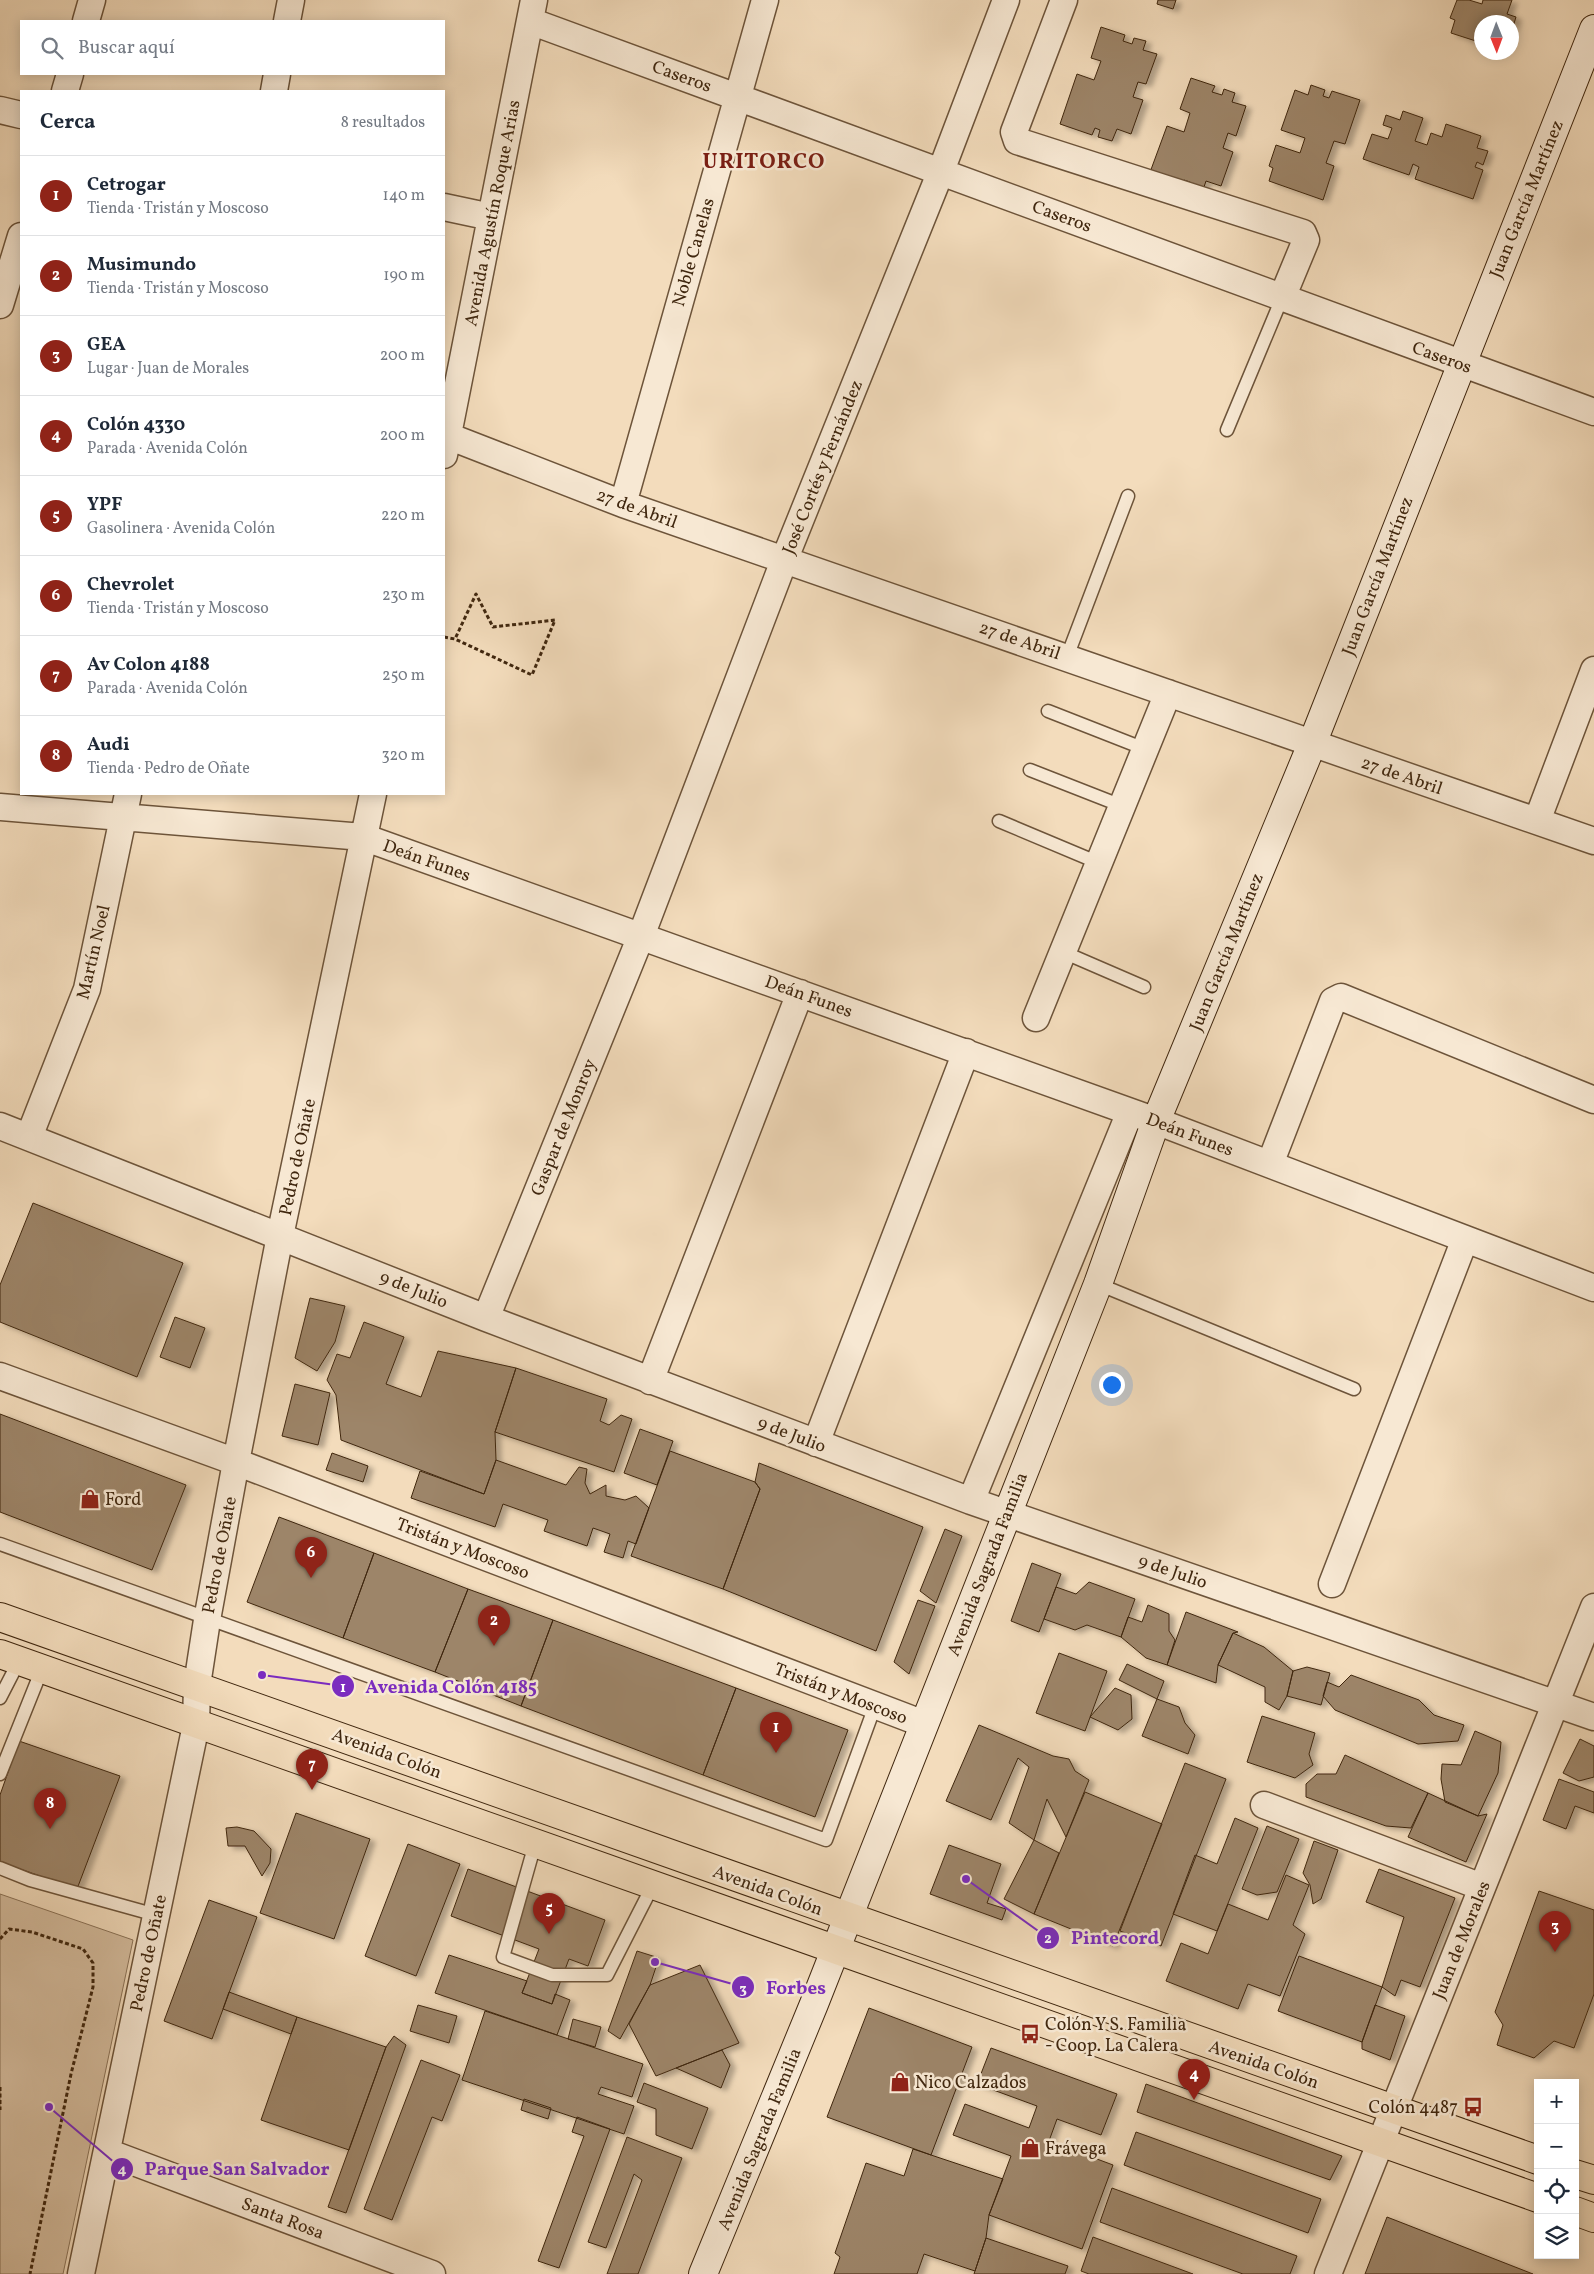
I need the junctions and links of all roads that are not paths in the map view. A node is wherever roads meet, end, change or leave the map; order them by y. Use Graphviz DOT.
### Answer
graph roads {
  1 [pos="92,0"];
  2 [pos="290,0"];
  3 [pos="764,0"];
  4 [pos="1006,0"];
  5 [pos="1064,0"];
  6 [pos="532,10"];
  7 [pos="86,20"];
  8 [pos="287,20"];
  9 [pos="1594,29"];
  10 [pos="70,75"];
  11 [pos="277,75"];
  12 [pos="65,90"];
  13 [pos="274,90"];
  14 [pos="737,97"];
  15 [pos="0,110"];
  16 [pos="20,115"];
  17 [pos="941,171"];
  18 [pos="445,207"];
  19 [pos="491,217"];
  20 [pos="20,239"];
  21 [pos="1282,298"];
  22 [pos="0,305"];
  23 [pos="1460,364"];
  24 [pos="1594,412"];
  25 [pos="1226,430"];
  26 [pos="446,446"];
  27 [pos="1128,496"];
  28 [pos="623,504"];
  29 [pos="785,558"];
  30 [pos="1067,657"];
  31 [pos="1594,670"];
  32 [pos="1168,692"];
  33 [pos="1048,711"];
  34 [pos="1312,744"];
  35 [pos="1145,749"];
  36 [pos="1030,770"];
  37 [pos="373,795"];
  38 [pos="125,806"];
  39 [pos="1122,806"];
  40 [pos="0,807"];
  41 [pos="1537,821"];
  42 [pos="999,822"];
  43 [pos="363,836"];
  44 [pos="1594,841"];
  45 [pos="1099,863"];
  46 [pos="640,936"];
  47 [pos="1063,952"];
  48 [pos="1144,987"];
  49 [pos="800,993"];
  50 [pos="1036,1018"];
  51 [pos="966,1052"];
  52 [pos="1594,1100"];
  53 [pos="1130,1112"];
  54 [pos="1156,1121"];
  55 [pos="0,1126"];
  56 [pos="29,1137"];
  57 [pos="1270,1164"];
  58 [pos="280,1236"];
  59 [pos="1465,1239"];
  60 [pos="1098,1284"];
  61 [pos="1594,1288"];
  62 [pos="486,1318"];
  63 [pos="0,1376"];
  64 [pos="650,1381"];
  65 [pos="1354,1389"];
  66 [pos="816,1443"];
  67 [pos="236,1462"];
  68 [pos="972,1501"];
  69 [pos="1007,1514"];
  70 [pos="0,1544"];
  71 [pos="1332,1584"];
  72 [pos="1594,1607"];
  73 [pos="0,1616"];
  74 [pos="206,1620"];
  75 [pos="20,1662"];
  76 [pos="197,1685"];
  77 [pos="0,1698"];
  78 [pos="1555,1702"];
  79 [pos="875,1706"];
  80 [pos="1594,1717"];
  81 [pos="196,1724"];
  82 [pos="924,1724"];
  83 [pos="0,1774"];
  84 [pos="1264,1805"];
  85 [pos="535,1844"];
  86 [pos="0,1868"];
  87 [pos="652,1886"];
  88 [pos="1482,1887"];
  89 [pos="156,1915"];
  90 [pos="847,1918"];
  91 [pos="835,1949"];
  92 [pos="814,2004"];
  93 [pos="1394,2109"];
  94 [pos="1381,2142"];
  95 [pos="107,2152"];
  96 [pos="1534,2159"];
  97 [pos="1579,2175"];
  98 [pos="1594,2180"];
  99 [pos="1534,2197"];
  100 [pos="1579,2212"];
  101 [pos="1594,2218"];
  102 [pos="81,2274"];
  103 [pos="432,2274"];
  104 [pos="703,2274"];
  105 [pos="719,2274"];
  106 [pos="1328,2274"];
  1 -- 7 [label="street"];
  2 -- 8 [label="street"];
  3 -- 14 [label="street, Noble Canelas"];
  4 -- 17 [label="street, José Cortés y Fernández"];
  5 -- 21 [label="street"];
  6 -- 14 [label="street, Caseros"];
  6 -- 19 [label="street, Avenida Agustín Roque Arias"];
  9 -- 23 [label="main road, Juan García Martínez"];
  10 -- 12 [label="street"];
  11 -- 13 [label="street"];
  14 -- 17 [label="street, Caseros"];
  14 -- 28 [label="street, Noble Canelas"];
  15 -- 16 [label="street"];
  17 -- 21 [label="street, Caseros"];
  17 -- 29 [label="street, José Cortés y Fernández"];
  18 -- 19 [label="street"];
  19 -- 26 [label="street, Avenida Agustín Roque Arias"];
  20 -- 22 [label="street"];
  21 -- 23 [label="street, Caseros"];
  21 -- 25 [label="lane"];
  23 -- 24 [label="street, Caseros"];
  23 -- 34 [label="main road, Juan García Martínez"];
  26 -- 28 [label="street, 27 de Abril"];
  27 -- 30 [label="lane"];
  28 -- 29 [label="street, 27 de Abril"];
  29 -- 30 [label="street, 27 de Abril"];
  29 -- 46 [label="street, José Cortés y Fernández"];
  30 -- 32 [label="street, 27 de Abril"];
  31 -- 41 [label="street"];
  32 -- 34 [label="street, 27 de Abril"];
  32 -- 35 [label="street"];
  33 -- 35 [label="lane"];
  34 -- 41 [label="street, 27 de Abril"];
  34 -- 54 [label="main road, Juan García Martínez"];
  35 -- 39 [label="street"];
  36 -- 39 [label="lane"];
  37 -- 43 [label="street"];
  38 -- 40 [label="street, Deán Funes"];
  38 -- 43 [label="street, Deán Funes"];
  38 -- 56 [label="street, Martín Noel"];
  39 -- 45 [label="street"];
  41 -- 44 [label="street, 27 de Abril"];
  42 -- 45 [label="lane"];
  43 -- 46 [label="street, Deán Funes"];
  43 -- 58 [label="street, Pedro de Oñate"];
  45 -- 47 [label="street"];
  46 -- 49 [label="street, Deán Funes"];
  46 -- 62 [label="street, Gaspar de Monroy"];
  47 -- 48 [label="lane"];
  47 -- 50 [label="street"];
  49 -- 51 [label="street, Deán Funes"];
  49 -- 64 [label="street"];
  51 -- 53 [label="street, Deán Funes"];
  51 -- 66 [label="street"];
  52 -- 57 [label="street"];
  53 -- 54 [label="street, Deán Funes"];
  53 -- 68 [label="street"];
  54 -- 57 [label="street, Deán Funes"];
  54 -- 60 [label="main road, Avenida Sagrada Familia"];
  55 -- 56 [label="street, 9 de Julio"];
  56 -- 58 [label="street, 9 de Julio"];
  57 -- 59 [label="street, Deán Funes"];
  58 -- 62 [label="street, 9 de Julio"];
  58 -- 67 [label="street, Pedro de Oñate"];
  59 -- 61 [label="street, Deán Funes"];
  59 -- 71 [label="street"];
  60 -- 65 [label="lane"];
  60 -- 69 [label="main road, Avenida Sagrada Familia"];
  62 -- 64 [label="street, 9 de Julio"];
  63 -- 67 [label="street, Tristán y Moscoso"];
  64 -- 66 [label="street, 9 de Julio"];
  66 -- 68 [label="street, 9 de Julio"];
  67 -- 74 [label="street, Pedro de Oñate"];
  67 -- 79 [label="street, Tristán y Moscoso"];
  68 -- 69 [label="street, 9 de Julio"];
  69 -- 78 [label="street, 9 de Julio"];
  69 -- 82 [label="main road, Avenida Sagrada Familia"];
  70 -- 74 [label="lane"];
  72 -- 78 [label="street, Juan de Morales"];
  73 -- 76 [label="main road, Avenida Colón"];
  74 -- 76 [label="street, Pedro de Oñate"];
  74 -- 79 [label="lane"];
  75 -- 77 [label="lane"];
  75 -- 81 [label="main road, Avenida Colón"];
  75 -- 83 [label="lane"];
  76 -- 81 [label="street, Pedro de Oñate"];
  76 -- 90 [label="main road, Avenida Colón"];
  78 -- 80 [label="street, 9 de Julio"];
  78 -- 88 [label="street, Juan de Morales"];
  79 -- 82 [label="street, Tristán y Moscoso"];
  81 -- 85 [label="main road, Avenida Colón"];
  81 -- 89 [label="street, Pedro de Oñate"];
  82 -- 90 [label="main road, Avenida Sagrada Familia"];
  84 -- 88 [label="street"];
  85 -- 87 [label="main road, Avenida Colón"];
  85 -- 87 [label="lane"];
  86 -- 89 [label="lane"];
  87 -- 91 [label="main road, Avenida Colón"];
  88 -- 93 [label="street, Juan de Morales"];
  89 -- 95 [label="street, Pedro de Oñate"];
  90 -- 91 [label="main road, Avenida Sagrada Familia"];
  90 -- 93 [label="main road, Avenida Colón"];
  91 -- 92 [label="main road, Avenida Sagrada Familia"];
  91 -- 94 [label="main road, Avenida Colón"];
  92 -- 104 [label="main road, Avenida Sagrada Familia"];
  92 -- 105 [label="main road, Avenida Sagrada Familia"];
  93 -- 94 [label="street, Juan de Morales"];
  93 -- 96 [label="main road, Avenida Colón"];
  94 -- 99 [label="main road, Avenida Colón"];
  94 -- 106 [label="street, Juan de Morales"];
  95 -- 102 [label="street, Pedro de Oñate"];
  95 -- 103 [label="street, Santa Rosa"];
  97 -- 98 [label="main road"];
  100 -- 101 [label="main road"];
}
